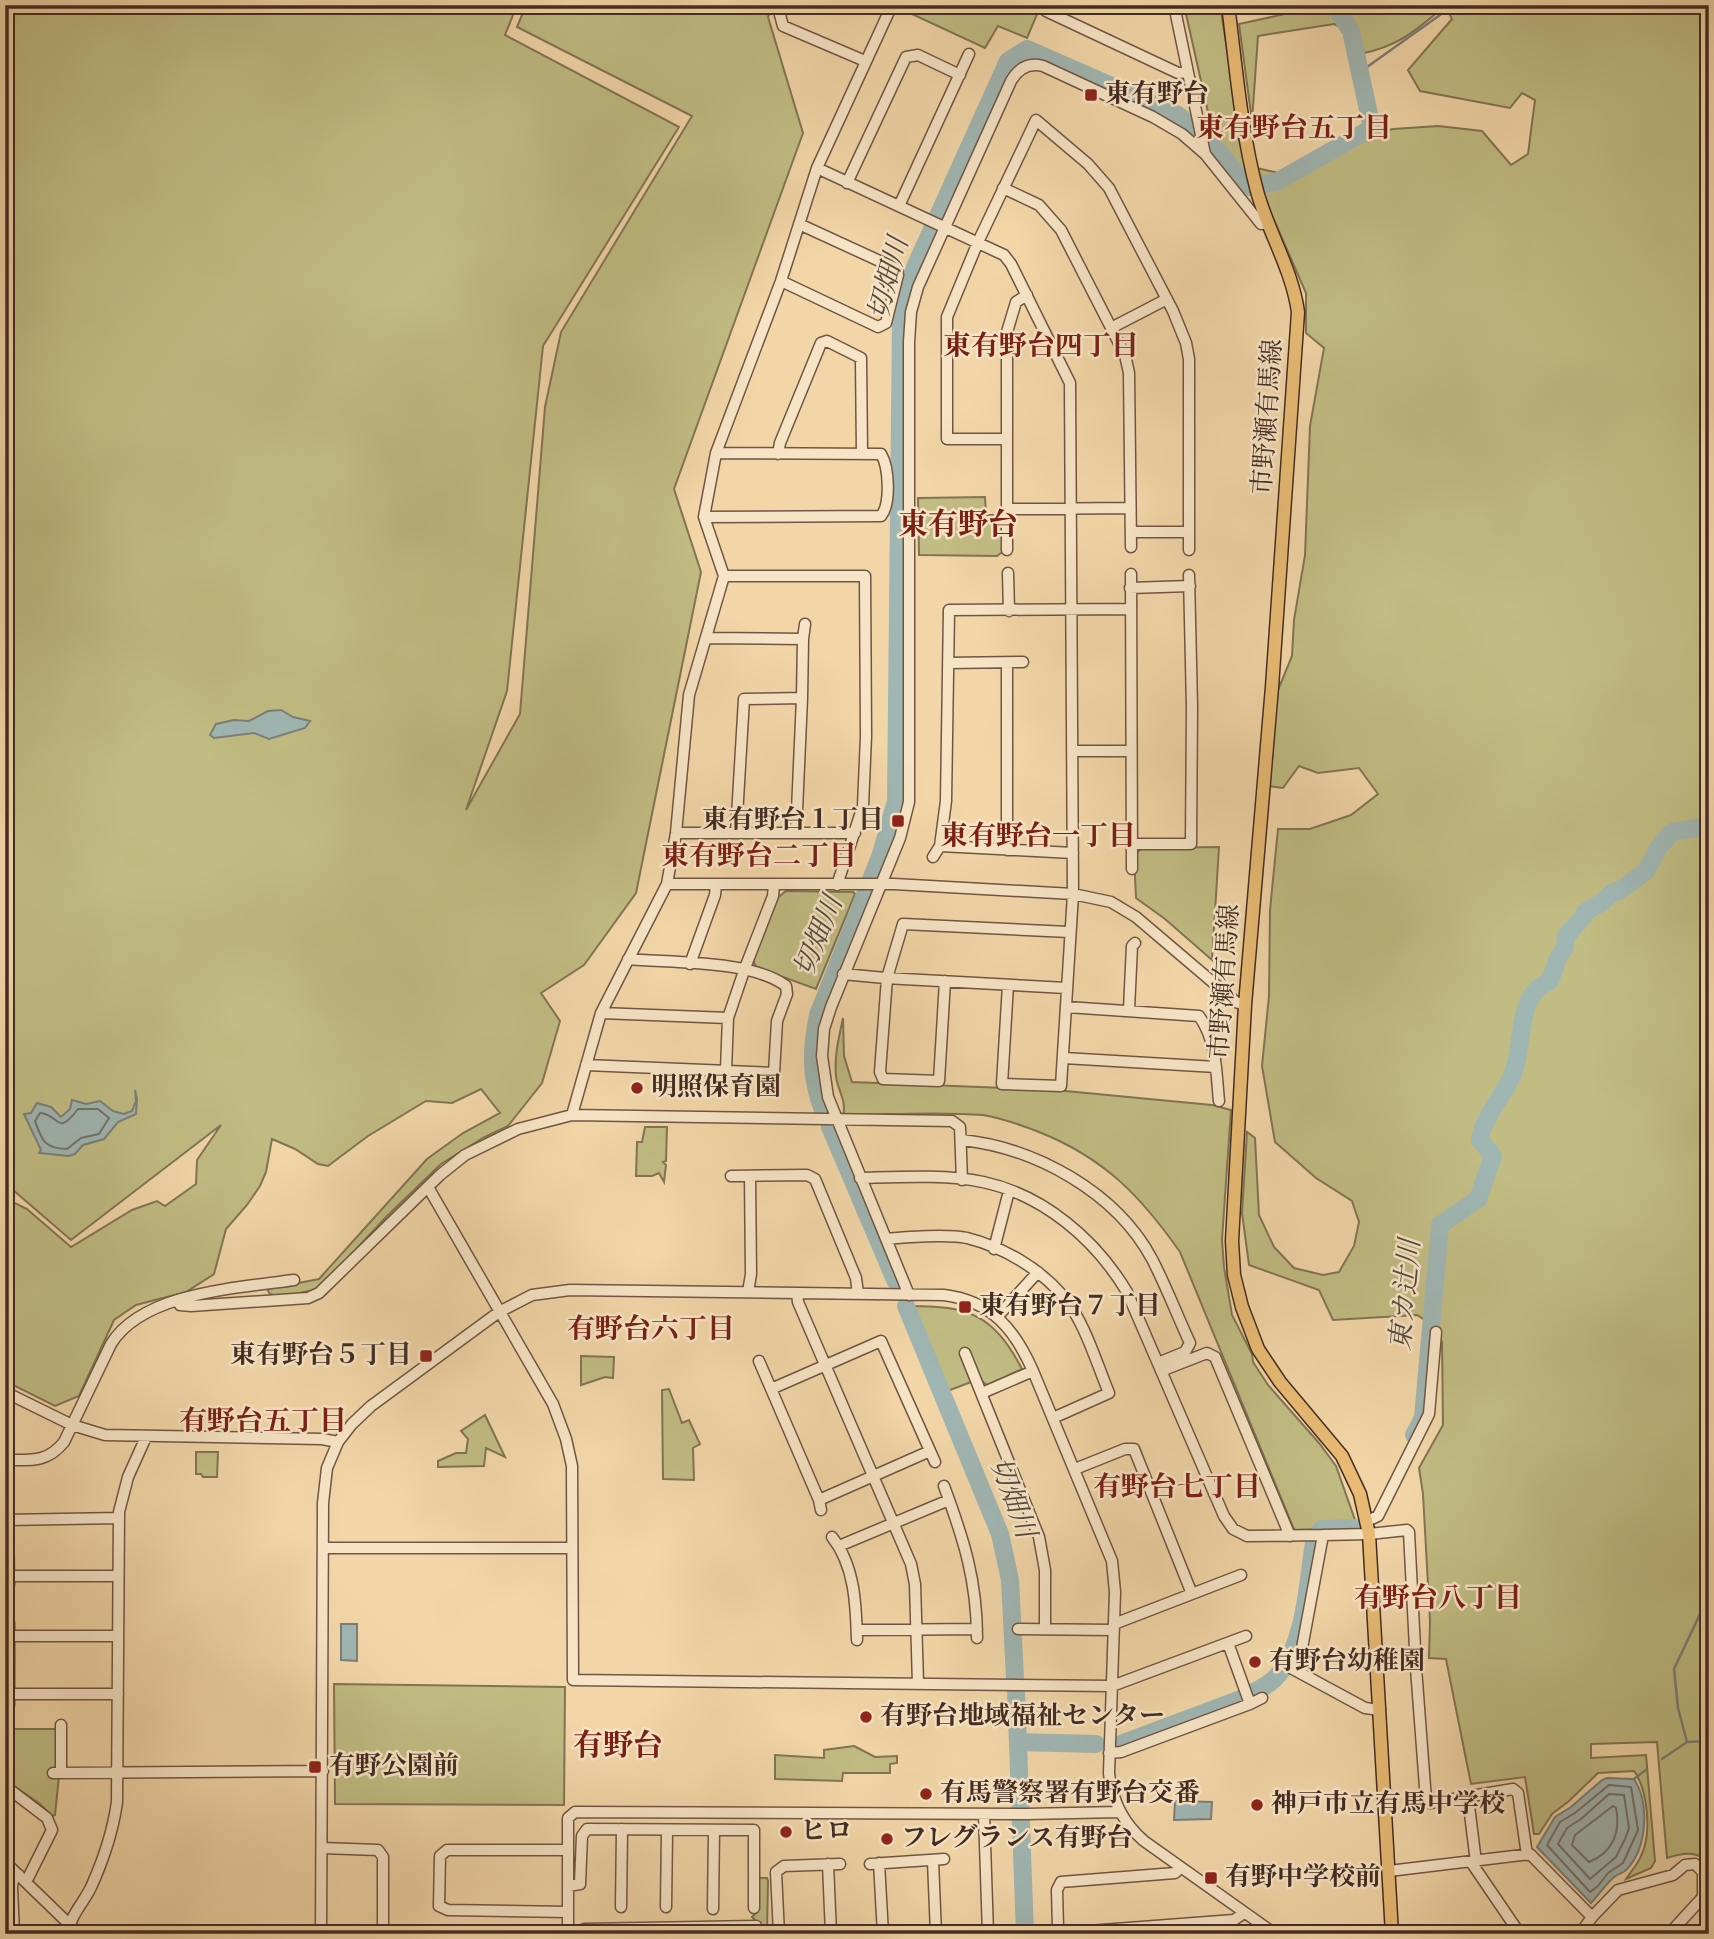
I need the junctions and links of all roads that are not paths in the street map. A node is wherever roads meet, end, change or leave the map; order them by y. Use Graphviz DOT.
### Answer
graph roads {
  1 [pos="785,5"];
  2 [pos="1046,5"];
  3 [pos="1157,5"];
  4 [pos="1174,5"];
  5 [pos="1228,5"];
  6 [pos="890,6"];
  7 [pos="969,54"];
  8 [pos="865,61"];
  9 [pos="1188,72"];
  10 [pos="960,75"];
  11 [pos="1205,153"];
  12 [pos="817,168"];
  13 [pos="847,183"];
  14 [pos="1003,188"];
  15 [pos="899,206"];
  16 [pos="1268,223"];
  17 [pos="799,224"];
  18 [pos="944,226"];
  19 [pos="978,242"];
  20 [pos="781,281"];
  21 [pos="1027,296"];
  22 [pos="1167,299"];
  23 [pos="1111,328"];
  24 [pos="1007,439"];
  25 [pos="716,453"];
  26 [pos="778,454"];
  27 [pos="862,454"];
  28 [pos="1071,508"];
  29 [pos="1130,508"];
  30 [pos="1008,509"];
  31 [pos="704,517"];
  32 [pos="1189,532"];
  33 [pos="1131,533"];
  34 [pos="1131,547"];
  35 [pos="1007,550"];
  36 [pos="1189,550"];
  37 [pos="1008,573"];
  38 [pos="1131,574"];
  39 [pos="724,576"];
  40 [pos="1130,588"];
  41 [pos="1130,609"];
  42 [pos="1009,611"];
  43 [pos="1071,611"];
  44 [pos="805,624"];
  45 [pos="708,638"];
  46 [pos="803,639"];
  47 [pos="1023,662"];
  48 [pos="948,663"];
  49 [pos="1007,663"];
  50 [pos="802,698"];
  51 [pos="1072,751"];
  52 [pos="1131,751"];
  53 [pos="676,833"];
  54 [pos="736,833"];
  55 [pos="796,833"];
  56 [pos="855,833"];
  57 [pos="1131,844"];
  58 [pos="940,846"];
  59 [pos="1007,850"];
  60 [pos="1073,853"];
  61 [pos="933,857"];
  62 [pos="1132,869"];
  63 [pos="667,884"];
  64 [pos="716,884"];
  65 [pos="774,884"];
  66 [pos="836,885"];
  67 [pos="881,885"];
  68 [pos="1073,894"];
  69 [pos="1069,932"];
  70 [pos="1135,943"];
  71 [pos="628,959"];
  72 [pos="690,964"];
  73 [pos="745,968"];
  74 [pos="844,974"];
  75 [pos="887,978"];
  76 [pos="945,981"];
  77 [pos="1007,985"];
  78 [pos="1066,988"];
  79 [pos="1245,1004"];
  80 [pos="1067,1007"];
  81 [pos="1129,1009"];
  82 [pos="601,1013"];
  83 [pos="729,1018"];
  84 [pos="1064,1058"];
  85 [pos="586,1065"];
  86 [pos="1216,1067"];
  87 [pos="726,1070"];
  88 [pos="1219,1101"];
  89 [pos="572,1115"];
  90 [pos="836,1120"];
  91 [pos="962,1140"];
  92 [pos="731,1176"];
  93 [pos="750,1176"];
  94 [pos="860,1178"];
  95 [pos="962,1180"];
  96 [pos="428,1187"];
  97 [pos="1009,1191"];
  98 [pos="886,1239"];
  99 [pos="994,1249"];
  100 [pos="1038,1272"];
  101 [pos="294,1279"];
  102 [pos="748,1292"];
  103 [pos="796,1293"];
  104 [pos="858,1294"];
  105 [pos="909,1295"];
  106 [pos="178,1301"];
  107 [pos="499,1312"];
  108 [pos="998,1317"];
  109 [pos="1436,1332"];
  110 [pos="965,1353"];
  111 [pos="759,1361"];
  112 [pos="825,1366"];
  113 [pos="1159,1367"];
  114 [pos="1033,1371"];
  115 [pos="771,1389"];
  116 [pos="5,1392"];
  117 [pos="982,1393"];
  118 [pos="1053,1418"];
  119 [pos="72,1425"];
  120 [pos="146,1437"];
  121 [pos="338,1442"];
  122 [pos="5,1460"];
  123 [pos="1075,1469"];
  124 [pos="873,1477"];
  125 [pos="944,1486"];
  126 [pos="949,1500"];
  127 [pos="119,1518"];
  128 [pos="7,1520"];
  129 [pos="893,1523"];
  130 [pos="1368,1528"];
  131 [pos="1323,1535"];
  132 [pos="1290,1536"];
  133 [pos="323,1548"];
  134 [pos="572,1548"];
  135 [pos="1241,1575"];
  136 [pos="118,1576"];
  137 [pos="1192,1594"];
  138 [pos="9,1623"];
  139 [pos="1114,1627"];
  140 [pos="917,1629"];
  141 [pos="1018,1629"];
  142 [pos="1045,1629"];
  143 [pos="9,1636"];
  144 [pos="118,1636"];
  145 [pos="1246,1636"];
  146 [pos="1228,1643"];
  147 [pos="918,1684"];
  148 [pos="1112,1686"];
  149 [pos="118,1694"];
  150 [pos="1262,1698"];
  151 [pos="1250,1704"];
  152 [pos="1380,1710"];
  153 [pos="61,1725"];
  154 [pos="1109,1753"];
  155 [pos="323,1771"];
  156 [pos="117,1772"];
  157 [pos="5,1786"];
  158 [pos="1468,1798"];
  159 [pos="1119,1812"];
  160 [pos="984,1814"];
  161 [pos="622,1829"];
  162 [pos="667,1829"];
  163 [pos="714,1830"];
  164 [pos="322,1848"];
  165 [pos="568,1850"];
  166 [pos="1527,1855"];
  167 [pos="5,1862"];
  168 [pos="1473,1862"];
  169 [pos="1180,1868"];
  170 [pos="1388,1871"];
  171 [pos="22,1878"];
  172 [pos="568,1886"];
  173 [pos="1706,1901"];
  174 [pos="621,1907"];
  175 [pos="667,1907"];
  176 [pos="754,1908"];
  177 [pos="713,1909"];
  178 [pos="568,1912"];
  179 [pos="1244,1913"];
  180 [pos="1592,1917"];
  181 [pos="69,1929"];
  182 [pos="627,1931"];
  183 [pos="674,1931"];
  184 [pos="715,1931"];
  185 [pos="14,1934"];
  186 [pos="82,1934"];
  187 [pos="321,1934"];
  188 [pos="383,1934"];
  189 [pos="568,1934"];
  190 [pos="584,1934"];
  191 [pos="757,1934"];
  192 [pos="779,1934"];
  193 [pos="831,1934"];
  194 [pos="883,1934"];
  195 [pos="936,1934"];
  196 [pos="988,1934"];
  197 [pos="1274,1934"];
  198 [pos="1392,1934"];
  199 [pos="1520,1934"];
  200 [pos="1580,1934"];
  201 [pos="1669,1934"];
  1 -- 8 [label="street"];
  2 -- 9 [label="street"];
  3 -- 4 [label="street"];
  4 -- 9 [label="street"];
  5 -- 16 [label="main road, 市野瀬有馬線"];
  6 -- 8 [label="street"];
  7 -- 10 [label="street"];
  8 -- 12 [label="street"];
  9 -- 11 [label="street"];
  10 -- 13 [label="street"];
  10 -- 15 [label="street"];
  11 -- 16 [label="street"];
  11 -- 18 [label="street"];
  12 -- 13 [label="street"];
  12 -- 17 [label="street"];
  13 -- 15 [label="street"];
  14 -- 19 [label="street"];
  14 -- 22 [label="street"];
  14 -- 23 [label="street"];
  15 -- 18 [label="street"];
  16 -- 79 [label="main road, 市野瀬有馬線"];
  17 -- 20 [label="street"];
  17 -- 20 [label="street"];
  18 -- 19 [label="street"];
  18 -- 67 [label="street"];
  19 -- 21 [label="street"];
  19 -- 24 [label="street"];
  20 -- 25 [label="street"];
  21 -- 24 [label="street"];
  21 -- 28 [label="street"];
  22 -- 23 [label="street"];
  22 -- 32 [label="street"];
  23 -- 29 [label="street"];
  24 -- 30 [label="street"];
  25 -- 26 [label="street"];
  25 -- 31 [label="street"];
  26 -- 27 [label="street"];
  26 -- 27 [label="street"];
  27 -- 31 [label="street"];
  28 -- 29 [label="street"];
  28 -- 30 [label="street"];
  28 -- 43 [label="street"];
  29 -- 33 [label="street"];
  30 -- 35 [label="street"];
  31 -- 39 [label="street"];
  32 -- 33 [label="street"];
  32 -- 36 [label="street"];
  33 -- 34 [label="street"];
  37 -- 42 [label="street"];
  38 -- 40 [label="street"];
  39 -- 45 [label="street"];
  39 -- 56 [label="street"];
  40 -- 41 [label="street"];
  40 -- 57 [label="street"];
  41 -- 43 [label="street"];
  41 -- 52 [label="street"];
  42 -- 43 [label="street"];
  42 -- 48 [label="street"];
  43 -- 51 [label="street"];
  44 -- 46 [label="street"];
  45 -- 46 [label="street"];
  45 -- 53 [label="street"];
  46 -- 50 [label="street"];
  47 -- 49 [label="street"];
  48 -- 49 [label="street"];
  48 -- 58 [label="street"];
  49 -- 59 [label="street"];
  50 -- 54 [label="street"];
  50 -- 55 [label="street"];
  51 -- 52 [label="street"];
  51 -- 60 [label="street"];
  52 -- 57 [label="street"];
  53 -- 54 [label="street"];
  53 -- 63 [label="street"];
  54 -- 55 [label="street"];
  55 -- 56 [label="street"];
  56 -- 66 [label="street"];
  57 -- 62 [label="street"];
  58 -- 59 [label="street"];
  58 -- 61 [label="street"];
  59 -- 60 [label="street"];
  60 -- 68 [label="street"];
  63 -- 64 [label="street"];
  63 -- 71 [label="street"];
  64 -- 65 [label="street"];
  64 -- 72 [label="street"];
  65 -- 66 [label="street"];
  65 -- 73 [label="street"];
  66 -- 67 [label="street"];
  67 -- 68 [label="street"];
  67 -- 74 [label="street"];
  68 -- 69 [label="street"];
  68 -- 79 [label="street"];
  69 -- 75 [label="street"];
  69 -- 78 [label="street"];
  70 -- 81 [label="street"];
  71 -- 72 [label="street"];
  71 -- 82 [label="street"];
  72 -- 73 [label="street"];
  73 -- 83 [label="street"];
  73 -- 87 [label="street"];
  74 -- 75 [label="street"];
  74 -- 90 [label="street"];
  75 -- 76 [label="street"];
  75 -- 76 [label="street"];
  76 -- 77 [label="street"];
  77 -- 78 [label="street"];
  77 -- 84 [label="street"];
  78 -- 80 [label="street"];
  79 -- 130 [label="main road, 市野瀬有馬線"];
  80 -- 81 [label="street"];
  80 -- 84 [label="street"];
  81 -- 86 [label="street"];
  82 -- 83 [label="street"];
  82 -- 85 [label="street"];
  83 -- 87 [label="street"];
  84 -- 86 [label="street"];
  85 -- 87 [label="street"];
  85 -- 89 [label="street"];
  86 -- 88 [label="street"];
  89 -- 90 [label="street"];
  89 -- 96 [label="street"];
  90 -- 91 [label="street"];
  90 -- 94 [label="street"];
  91 -- 95 [label="street"];
  91 -- 113 [label="street"];
  92 -- 93 [label="street"];
  93 -- 102 [label="street"];
  93 -- 104 [label="street"];
  94 -- 95 [label="street"];
  94 -- 98 [label="street"];
  95 -- 97 [label="street"];
  96 -- 106 [label="street"];
  96 -- 107 [label="street"];
  97 -- 99 [label="street"];
  97 -- 113 [label="street"];
  98 -- 99 [label="street"];
  98 -- 105 [label="street"];
  99 -- 100 [label="street"];
  100 -- 108 [label="street"];
  100 -- 118 [label="street"];
  101 -- 106 [label="street"];
  102 -- 103 [label="street"];
  102 -- 107 [label="street"];
  103 -- 104 [label="street"];
  103 -- 112 [label="street"];
  104 -- 105 [label="street"];
  105 -- 108 [label="street"];
  106 -- 119 [label="street"];
  107 -- 121 [label="street"];
  107 -- 134 [label="street"];
  108 -- 114 [label="street"];
  109 -- 130 [label="street"];
  110 -- 117 [label="street"];
  111 -- 115 [label="street"];
  112 -- 115 [label="street"];
  112 -- 124 [label="street"];
  112 -- 124 [label="street"];
  113 -- 132 [label="street"];
  113 -- 132 [label="street"];
  114 -- 117 [label="street"];
  114 -- 118 [label="street"];
  115 -- 124 [label="street"];
  116 -- 119 [label="street"];
  117 -- 142 [label="street"];
  118 -- 123 [label="street"];
  119 -- 120 [label="street"];
  119 -- 122 [label="street"];
  120 -- 121 [label="street"];
  120 -- 127 [label="street"];
  121 -- 133 [label="street"];
  123 -- 137 [label="street"];
  123 -- 139 [label="street"];
  124 -- 129 [label="street"];
  125 -- 126 [label="street"];
  126 -- 129 [label="street"];
  126 -- 140 [label="street"];
  127 -- 128 [label="street"];
  127 -- 136 [label="street"];
  128 -- 136 [label="street"];
  129 -- 140 [label="street"];
  129 -- 140 [label="street"];
  130 -- 131 [label="street"];
  130 -- 152 [label="main road, 市野瀬有馬線"];
  130 -- 158 [label="street"];
  131 -- 132 [label="street"];
  131 -- 152 [label="street"];
  133 -- 134 [label="street"];
  133 -- 155 [label="street"];
  134 -- 147 [label="street"];
  135 -- 137 [label="street"];
  136 -- 144 [label="street"];
  137 -- 139 [label="street"];
  138 -- 143 [label="street"];
  139 -- 142 [label="street"];
  139 -- 148 [label="street"];
  140 -- 147 [label="street"];
  141 -- 142 [label="street"];
  143 -- 144 [label="street"];
  143 -- 149 [label="street"];
  144 -- 149 [label="street"];
  145 -- 146 [label="street"];
  146 -- 148 [label="street"];
  146 -- 151 [label="street"];
  147 -- 148 [label="street"];
  148 -- 154 [label="street"];
  149 -- 156 [label="street"];
  150 -- 151 [label="street"];
  151 -- 154 [label="street"];
  152 -- 170 [label="main road, 市野瀬有馬線"];
  153 -- 156 [label="street"];
  154 -- 159 [label="street"];
  155 -- 156 [label="street"];
  155 -- 164 [label="street"];
  156 -- 181 [label="street"];
  157 -- 171 [label="street"];
  158 -- 166 [label="street"];
  158 -- 168 [label="street"];
  159 -- 160 [label="street"];
  159 -- 169 [label="street"];
  160 -- 165 [label="street"];
  160 -- 196 [label="street"];
  161 -- 162 [label="street"];
  161 -- 172 [label="street"];
  161 -- 174 [label="street"];
  162 -- 163 [label="street"];
  162 -- 175 [label="street"];
  163 -- 176 [label="street"];
  163 -- 177 [label="street"];
  164 -- 187 [label="street"];
  164 -- 188 [label="street"];
  165 -- 172 [label="street"];
  165 -- 178 [label="street"];
  166 -- 168 [label="street"];
  166 -- 180 [label="street"];
  167 -- 171 [label="street"];
  168 -- 170 [label="street"];
  168 -- 199 [label="street"];
  169 -- 179 [label="street"];
  169 -- 179 [label="street"];
  170 -- 198 [label="main road, 市野瀬有馬線"];
  171 -- 181 [label="street"];
  171 -- 185 [label="street"];
  172 -- 178 [label="street"];
  173 -- 180 [label="street"];
  173 -- 201 [label="street"];
  178 -- 189 [label="street"];
  179 -- 197 [label="street"];
  180 -- 200 [label="street"];
  181 -- 186 [label="street"];
  182 -- 183 [label="street"];
  182 -- 190 [label="street"];
  183 -- 184 [label="street"];
  184 -- 191 [label="street"];
  192 -- 193 [label="street"];
  194 -- 195 [label="street"];
}
